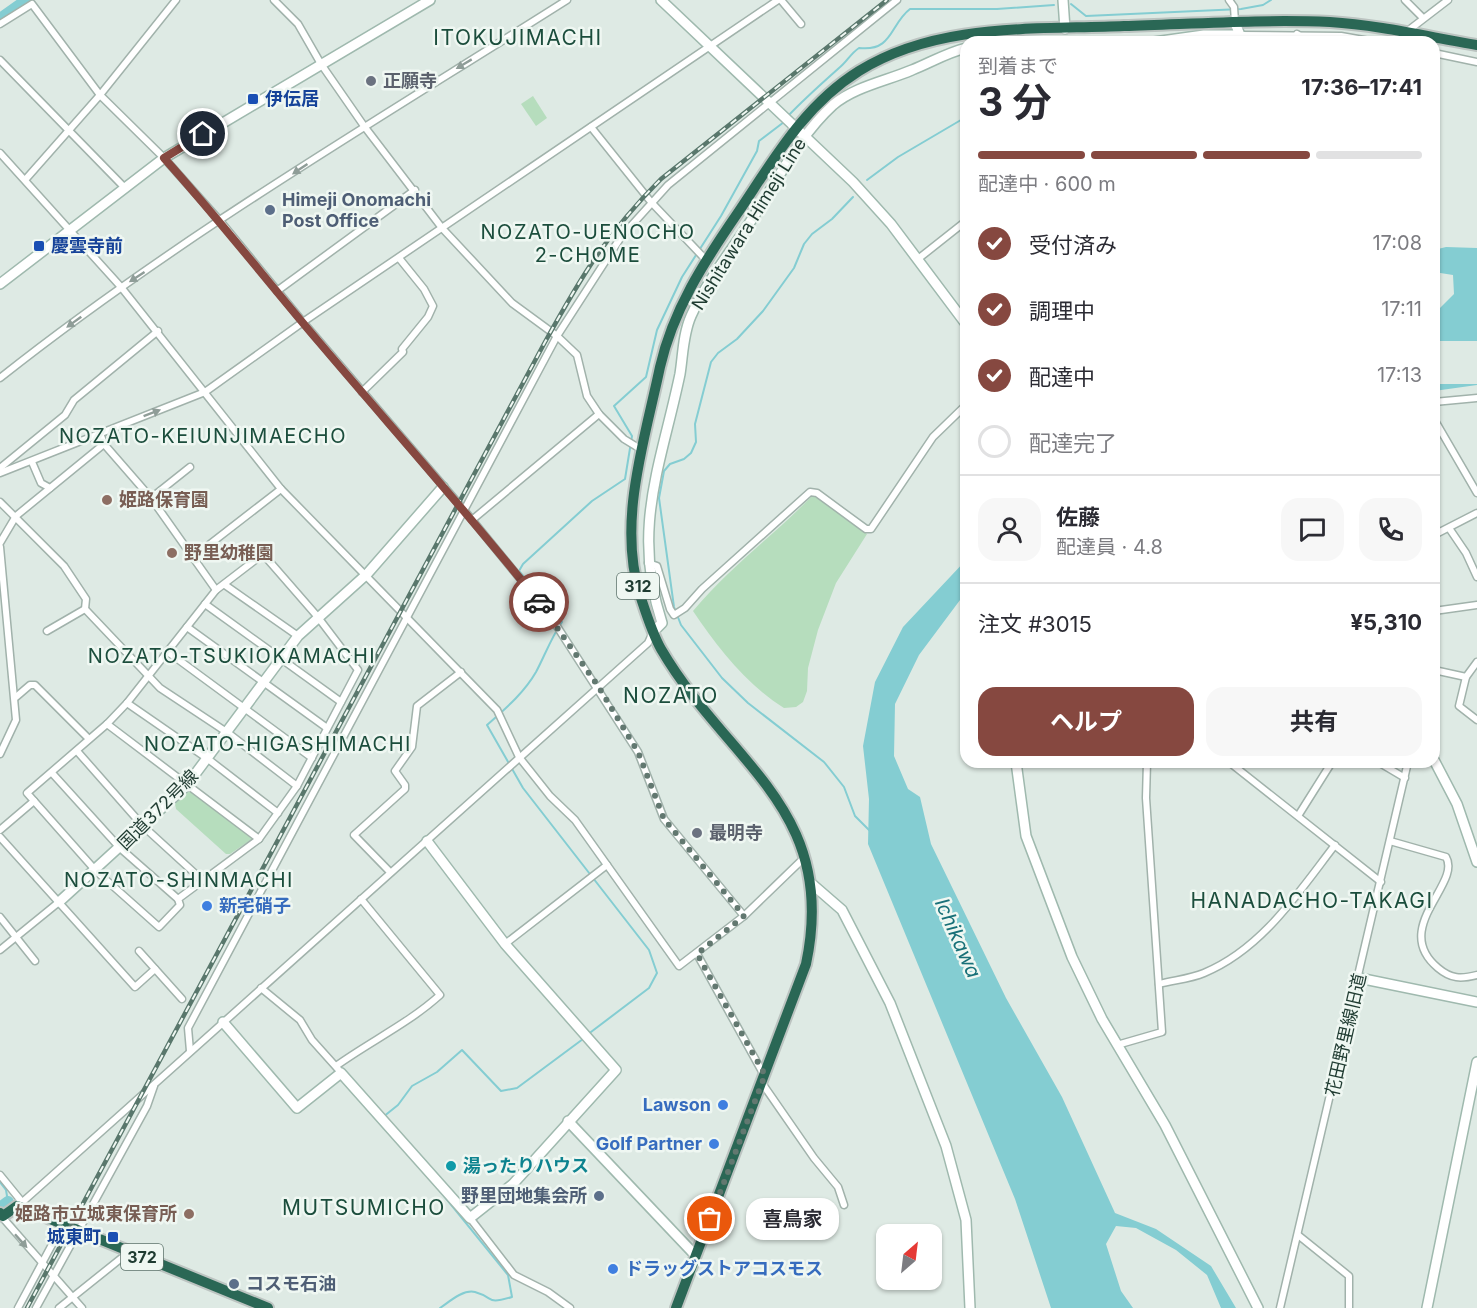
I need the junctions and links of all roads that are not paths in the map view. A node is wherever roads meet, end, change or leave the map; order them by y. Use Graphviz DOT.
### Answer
graph roads {
  1 [pos="176,0"];
  2 [pos="274,0"];
  3 [pos="430,0"];
  4 [pos="567,0"];
  5 [pos="661,0"];
  6 [pos="780,0"];
  7 [pos="897,0"];
  8 [pos="1064,0"];
  9 [pos="1229,0"];
  10 [pos="1405,0"];
  11 [pos="1448,0"];
  12 [pos="1423,18"];
  13 [pos="1235,23"];
  14 [pos="0,24"];
  15 [pos="801,24"];
  16 [pos="1065,29"];
  17 [pos="1295,33"];
  18 [pos="1405,33"];
  19 [pos="1240,35"];
  20 [pos="965,36"];
  21 [pos="1197,36"];
  22 [pos="1300,36"];
  23 [pos="1341,36"];
  24 [pos="1423,36"];
  25 [pos="960,37"];
  26 [pos="1440,39"];
  27 [pos="1477,45"];
  28 [pos="710,46"];
  29 [pos="960,50"];
  30 [pos="1440,54"];
  31 [pos="0,60"];
  32 [pos="1477,62"];
  33 [pos="321,64"];
  34 [pos="100,95"];
  35 [pos="769,102"];
  36 [pos="364,126"];
  37 [pos="591,127"];
  38 [pos="795,128"];
  39 [pos="70,130"];
  40 [pos="804,136"];
  41 [pos="0,153"];
  42 [pos="164,158"];
  43 [pos="25,180"];
  44 [pos="124,188"];
  45 [pos="415,190"];
  46 [pos="651,202"];
  47 [pos="221,222"];
  48 [pos="960,226"];
  49 [pos="442,228"];
  50 [pos="68,231"];
  51 [pos="399,258"];
  52 [pos="918,259"];
  53 [pos="706,260"];
  54 [pos="0,284"];
  55 [pos="122,287"];
  56 [pos="277,291"];
  57 [pos="960,316"];
  58 [pos="303,322"];
  59 [pos="158,331"];
  60 [pos="557,336"];
  61 [pos="0,378"];
  62 [pos="205,392"];
  63 [pos="362,392"];
  64 [pos="1477,398"];
  65 [pos="1440,401"];
  66 [pos="960,411"];
  67 [pos="599,414"];
  68 [pos="1440,429"];
  69 [pos="100,433"];
  70 [pos="104,444"];
  71 [pos="643,450"];
  72 [pos="32,462"];
  73 [pos="190,467"];
  74 [pos="0,468"];
  75 [pos="0,473"];
  76 [pos="443,487"];
  77 [pos="50,488"];
  78 [pos="281,489"];
  79 [pos="1477,493"];
  80 [pos="151,498"];
  81 [pos="0,502"];
  82 [pos="464,510"];
  83 [pos="1477,513"];
  84 [pos="16,516"];
  85 [pos="472,520"];
  86 [pos="1449,528"];
  87 [pos="1440,532"];
  88 [pos="0,545"];
  89 [pos="192,558"];
  90 [pos="648,563"];
  91 [pos="367,574"];
  92 [pos="1477,576"];
  93 [pos="225,585"];
  94 [pos="216,590"];
  95 [pos="205,604"];
  96 [pos="1477,605"];
  97 [pos="85,609"];
  98 [pos="1440,610"];
  99 [pos="317,616"];
  100 [pos="408,617"];
  101 [pos="187,627"];
  102 [pos="47,632"];
  103 [pos="653,632"];
  104 [pos="298,636"];
  105 [pos="168,652"];
  106 [pos="280,658"];
  107 [pos="1477,662"];
  108 [pos="1440,671"];
  109 [pos="460,672"];
  110 [pos="148,675"];
  111 [pos="1466,677"];
  112 [pos="264,683"];
  113 [pos="598,686"];
  114 [pos="16,697"];
  115 [pos="341,702"];
  116 [pos="127,704"];
  117 [pos="245,708"];
  118 [pos="1477,720"];
  119 [pos="107,724"];
  120 [pos="327,729"];
  121 [pos="228,734"];
  122 [pos="89,739"];
  123 [pos="77,751"];
  124 [pos="0,754"];
  125 [pos="519,757"];
  126 [pos="312,758"];
  127 [pos="208,759"];
  128 [pos="1017,768"];
  129 [pos="1147,768"];
  130 [pos="1238,768"];
  131 [pos="1328,768"];
  132 [pos="1388,768"];
  133 [pos="1407,768"];
  134 [pos="1438,768"];
  135 [pos="52,773"];
  136 [pos="1405,778"];
  137 [pos="187,785"];
  138 [pos="297,786"];
  139 [pos="34,801"];
  140 [pos="278,813"];
  141 [pos="1298,816"];
  142 [pos="143,826"];
  143 [pos="0,830"];
  144 [pos="0,837"];
  145 [pos="259,839"];
  146 [pos="427,841"];
  147 [pos="1390,841"];
  148 [pos="1335,845"];
  149 [pos="120,848"];
  150 [pos="805,856"];
  151 [pos="1477,862"];
  152 [pos="607,865"];
  153 [pos="96,870"];
  154 [pos="390,872"];
  155 [pos="201,879"];
  156 [pos="1382,882"];
  157 [pos="812,884"];
  158 [pos="178,899"];
  159 [pos="361,899"];
  160 [pos="59,902"];
  161 [pos="744,916"];
  162 [pos="0,917"];
  163 [pos="16,937"];
  164 [pos="505,944"];
  165 [pos="0,950"];
  166 [pos="139,951"];
  167 [pos="697,954"];
  168 [pos="35,961"];
  169 [pos="155,969"];
  170 [pos="1477,975"];
  171 [pos="1359,978"];
  172 [pos="1159,984"];
  173 [pos="261,988"];
  174 [pos="182,999"];
  175 [pos="1477,1002"];
  176 [pos="223,1022"];
  177 [pos="1117,1045"];
  178 [pos="190,1051"];
  179 [pos="1477,1062"];
  180 [pos="338,1070"];
  181 [pos="763,1079"];
  182 [pos="154,1086"];
  183 [pos="568,1121"];
  184 [pos="0,1175"];
  185 [pos="19,1204"];
  186 [pos="844,1205"];
  187 [pos="1,1216"];
  188 [pos="470,1218"];
  189 [pos="63,1224"];
  190 [pos="79,1231"];
  191 [pos="1298,1235"];
  192 [pos="129,1252"];
  193 [pos="696,1256"];
  194 [pos="42,1263"];
  195 [pos="53,1276"];
  196 [pos="73,1298"];
  197 [pos="18,1308"];
  198 [pos="36,1308"];
  199 [pos="59,1308"];
  200 [pos="82,1308"];
  201 [pos="268,1308"];
  202 [pos="570,1308"];
  203 [pos="676,1308"];
  204 [pos="970,1308"];
  205 [pos="1258,1308"];
  206 [pos="1280,1308"];
  207 [pos="1349,1308"];
  208 [pos="1427,1308"];
  1 -- 34 [label="street"];
  2 -- 33 [label="street"];
  3 -- 33 [label="street"];
  4 -- 36 [label="street, one-way"];
  5 -- 28 [label="street"];
  6 -- 15 [label="street"];
  6 -- 28 [label="street"];
  7 -- 35 [label="street"];
  8 -- 16 [label="street"];
  9 -- 13 [label="street"];
  10 -- 12 [label="street"];
  11 -- 12 [label="street"];
  12 -- 18 [label="street"];
  13 -- 16 [label="highway, 312"];
  13 -- 18 [label="highway, 312"];
  13 -- 19 [label="street"];
  14 -- 34 [label="street"];
  16 -- 20 [label="highway, 312"];
  17 -- 19 [label="street"];
  17 -- 22 [label="street"];
  17 -- 23 [label="street"];
  18 -- 24 [label="highway, 312"];
  19 -- 21 [label="street"];
  25 -- 38 [label="highway, 312"];
  26 -- 27 [label="highway, 312"];
  28 -- 35 [label="street"];
  28 -- 37 [label="street"];
  29 -- 40 [label="street, Nishitawara Himeji Line"];
  30 -- 32 [label="street"];
  31 -- 39 [label="street"];
  33 -- 36 [label="street"];
  33 -- 42 [label="street"];
  34 -- 39 [label="street"];
  34 -- 42 [label="street"];
  35 -- 38 [label="street"];
  35 -- 46 [label="street"];
  36 -- 45 [label="street"];
  36 -- 47 [label="street, one-way"];
  37 -- 46 [label="street"];
  37 -- 49 [label="street"];
  38 -- 40 [label="street"];
  38 -- 53 [label="highway, 312"];
  39 -- 43 [label="street"];
  39 -- 44 [label="street"];
  40 -- 52 [label="street"];
  40 -- 90 [label="street, Nishitawara Himeji Line"];
  41 -- 43 [label="street"];
  42 -- 44 [label="street"];
  42 -- 47 [label="street"];
  43 -- 50 [label="street"];
  44 -- 50 [label="street"];
  45 -- 49 [label="street"];
  45 -- 56 [label="street"];
  46 -- 53 [label="street"];
  46 -- 60 [label="street"];
  47 -- 55 [label="street, one-way"];
  47 -- 56 [label="street"];
  48 -- 52 [label="street"];
  49 -- 51 [label="street"];
  49 -- 60 [label="street"];
  50 -- 54 [label="street"];
  50 -- 55 [label="street"];
  51 -- 58 [label="street"];
  51 -- 63 [label="street"];
  52 -- 57 [label="street"];
  53 -- 71 [label="highway, 312"];
  55 -- 59 [label="street"];
  55 -- 61 [label="street, one-way"];
  56 -- 58 [label="street"];
  58 -- 62 [label="street"];
  58 -- 63 [label="street"];
  59 -- 62 [label="street"];
  59 -- 74 [label="street"];
  60 -- 67 [label="street"];
  60 -- 82 [label="street"];
  69 -- 62 [label="street, one-way"];
  62 -- 78 [label="street"];
  63 -- 76 [label="street"];
  64 -- 65 [label="street"];
  66 -- 90 [label="street"];
  67 -- 71 [label="street"];
  67 -- 85 [label="street"];
  68 -- 79 [label="street"];
  69 -- 70 [label="street"];
  69 -- 72 [label="street"];
  70 -- 77 [label="street"];
  70 -- 80 [label="street"];
  71 -- 103 [label="highway, 312"];
  72 -- 75 [label="street"];
  72 -- 77 [label="street"];
  73 -- 80 [label="street"];
  76 -- 82 [label="street"];
  76 -- 91 [label="street, 国道372号線"];
  77 -- 84 [label="street"];
  78 -- 89 [label="street"];
  78 -- 91 [label="street"];
  80 -- 89 [label="street"];
  81 -- 84 [label="street"];
  82 -- 85 [label="street"];
  82 -- 100 [label="street"];
  83 -- 86 [label="street"];
  84 -- 88 [label="street"];
  84 -- 97 [label="street"];
  85 -- 113 [label="street"];
  86 -- 87 [label="street"];
  86 -- 92 [label="street"];
  88 -- 114 [label="street"];
  89 -- 94 [label="street"];
  90 -- 103 [label="street, Nishitawara Himeji Line"];
  91 -- 99 [label="street, 国道372号線"];
  91 -- 100 [label="street"];
  93 -- 94 [label="street"];
  93 -- 99 [label="street"];
  93 -- 104 [label="street"];
  94 -- 95 [label="street"];
  95 -- 101 [label="street"];
  95 -- 106 [label="street"];
  96 -- 98 [label="street"];
  97 -- 102 [label="street"];
  97 -- 110 [label="street"];
  99 -- 104 [label="street, 国道372号線"];
  99 -- 115 [label="street"];
  100 -- 109 [label="street"];
  100 -- 178 [label="street"];
  101 -- 105 [label="street"];
  101 -- 112 [label="street"];
  103 -- 113 [label="street"];
  103 -- 150 [label="highway, 312"];
  104 -- 106 [label="street, 国道372号線"];
  105 -- 110 [label="street"];
  105 -- 117 [label="street"];
  106 -- 112 [label="street, 国道372号線"];
  106 -- 115 [label="street"];
  107 -- 111 [label="street"];
  108 -- 111 [label="street"];
  109 -- 125 [label="street"];
  109 -- 154 [label="street"];
  110 -- 116 [label="street"];
  110 -- 121 [label="street"];
  111 -- 118 [label="street"];
  112 -- 117 [label="street, 国道372号線"];
  112 -- 120 [label="street"];
  113 -- 125 [label="street"];
  113 -- 161 [label="street"];
  114 -- 122 [label="street"];
  114 -- 124 [label="street"];
  115 -- 120 [label="street"];
  116 -- 119 [label="street"];
  116 -- 127 [label="street"];
  117 -- 121 [label="street, 国道372号線"];
  117 -- 126 [label="street"];
  119 -- 122 [label="street"];
  119 -- 137 [label="street"];
  120 -- 126 [label="street"];
  121 -- 127 [label="street, 国道372号線"];
  121 -- 138 [label="street"];
  122 -- 123 [label="street"];
  123 -- 135 [label="street"];
  123 -- 142 [label="street"];
  125 -- 146 [label="street"];
  125 -- 152 [label="street"];
  126 -- 138 [label="street"];
  127 -- 137 [label="street, 国道372号線"];
  127 -- 140 [label="street"];
  128 -- 177 [label="street"];
  129 -- 172 [label="street"];
  130 -- 141 [label="street"];
  131 -- 141 [label="street"];
  132 -- 136 [label="street"];
  133 -- 136 [label="street, 花田野里線旧道"];
  134 -- 151 [label="street"];
  135 -- 139 [label="street"];
  135 -- 149 [label="street"];
  136 -- 147 [label="street, 花田野里線旧道"];
  137 -- 142 [label="street, 国道372号線"];
  137 -- 145 [label="street"];
  138 -- 140 [label="street"];
  139 -- 143 [label="street"];
  139 -- 153 [label="street"];
  140 -- 145 [label="street"];
  141 -- 148 [label="street"];
  142 -- 149 [label="street, 国道372号線"];
  142 -- 155 [label="street"];
  144 -- 160 [label="street"];
  145 -- 155 [label="street"];
  146 -- 154 [label="street"];
  146 -- 164 [label="street"];
  147 -- 156 [label="street, 花田野里線旧道"];
  147 -- 170 [label="street"];
  148 -- 156 [label="street"];
  148 -- 172 [label="street"];
  149 -- 153 [label="street, 国道372号線"];
  149 -- 158 [label="street"];
  150 -- 157 [label="highway, 312"];
  150 -- 161 [label="street"];
  152 -- 164 [label="street"];
  152 -- 167 [label="street"];
  153 -- 158 [label="street"];
  153 -- 160 [label="street, 国道372号線"];
  154 -- 159 [label="street"];
  155 -- 158 [label="street"];
  156 -- 171 [label="street, 花田野里線旧道"];
  157 -- 181 [label="highway, 312"];
  157 -- 204 [label="street"];
  159 -- 173 [label="street"];
  159 -- 180 [label="street"];
  160 -- 163 [label="street"];
  160 -- 169 [label="street"];
  161 -- 167 [label="street"];
  162 -- 163 [label="street"];
  163 -- 165 [label="street"];
  163 -- 168 [label="street"];
  164 -- 183 [label="street"];
  166 -- 169 [label="street"];
  167 -- 181 [label="street"];
  169 -- 174 [label="street"];
  171 -- 175 [label="street"];
  171 -- 191 [label="street, 花田野里線旧道"];
  172 -- 177 [label="street"];
  173 -- 176 [label="street"];
  173 -- 180 [label="street"];
  176 -- 178 [label="street"];
  176 -- 180 [label="street"];
  177 -- 205 [label="street"];
  178 -- 182 [label="street"];
  179 -- 208 [label="street"];
  180 -- 188 [label="street"];
  181 -- 186 [label="street"];
  181 -- 193 [label="highway, 312"];
  182 -- 185 [label="street"];
  182 -- 190 [label="street"];
  183 -- 188 [label="street"];
  183 -- 193 [label="street"];
  184 -- 185 [label="street"];
  185 -- 187 [label="highway"];
  185 -- 189 [label="highway, 372"];
  187 -- 194 [label="street, one-way"];
  188 -- 202 [label="street"];
  189 -- 190 [label="highway, 372"];
  189 -- 194 [label="street"];
  190 -- 192 [label="highway, 372"];
  190 -- 195 [label="street"];
  191 -- 206 [label="street, 花田野里線旧道"];
  191 -- 207 [label="street"];
  192 -- 196 [label="street"];
  192 -- 201 [label="highway, 372"];
  193 -- 203 [label="highway, 312"];
  194 -- 195 [label="street"];
  194 -- 197 [label="street"];
  195 -- 196 [label="street"];
  195 -- 198 [label="street"];
  196 -- 199 [label="street"];
  196 -- 200 [label="street"];
}
